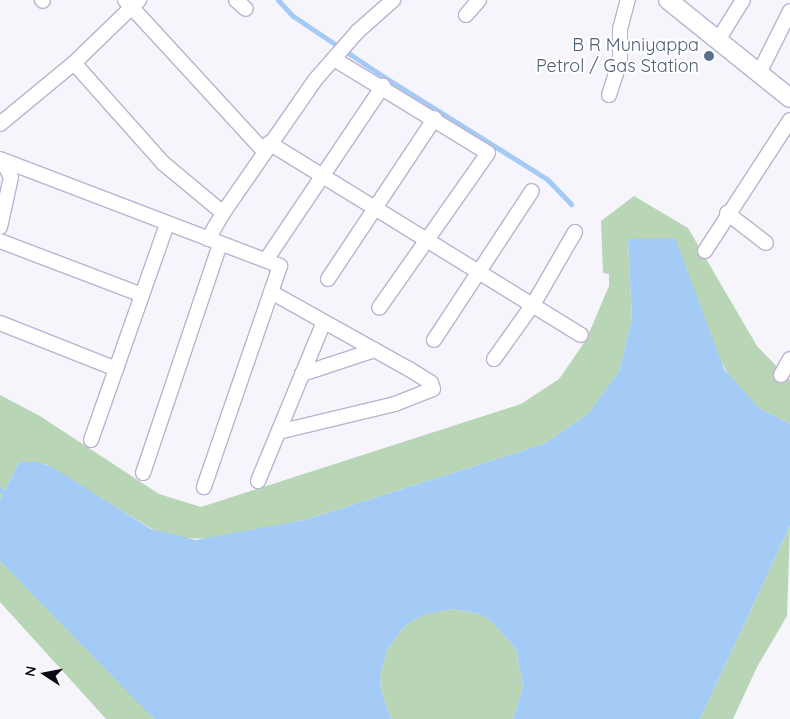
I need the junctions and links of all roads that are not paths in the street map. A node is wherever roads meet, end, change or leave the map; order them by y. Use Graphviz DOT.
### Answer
graph roads {
  1 [pos="393,0"];
  2 [pos="479,0"];
  3 [pos="628,0"];
  4 [pos="668,0"];
  5 [pos="742,0"];
  6 [pos="132,2"];
  7 [pos="790,11"];
  8 [pos="466,15"];
  9 [pos="718,40"];
  10 [pos="334,59"];
  11 [pos="74,63"];
  12 [pos="759,73"];
  13 [pos="383,86"];
  14 [pos="609,95"];
  15 [pos="790,98"];
  16 [pos="435,118"];
  17 [pos="790,120"];
  18 [pos="0,124"];
  19 [pos="266,147"];
  20 [pos="1,160"];
  21 [pos="322,176"];
  22 [pos="532,191"];
  23 [pos="375,208"];
  24 [pos="223,213"];
  25 [pos="727,213"];
  26 [pos="167,224"];
  27 [pos="0,227"];
  28 [pos="575,232"];
  29 [pos="427,239"];
  30 [pos="214,241"];
  31 [pos="0,242"];
  32 [pos="766,243"];
  33 [pos="705,251"];
  34 [pos="266,260"];
  35 [pos="479,270"];
  36 [pos="328,279"];
  37 [pos="271,292"];
  38 [pos="142,295"];
  39 [pos="534,303"];
  40 [pos="379,308"];
  41 [pos="0,322"];
  42 [pos="324,322"];
  43 [pos="581,335"];
  44 [pos="434,340"];
  45 [pos="375,350"];
  46 [pos="494,359"];
  47 [pos="790,359"];
  48 [pos="116,369"];
  49 [pos="302,374"];
  50 [pos="782,375"];
  51 [pos="278,432"];
  52 [pos="91,440"];
  53 [pos="143,473"];
  54 [pos="258,481"];
  55 [pos="204,488"];
  1 -- 10 [label="street"];
  2 -- 8 [label="street"];
  3 -- 14 [label="street"];
  4 -- 9 [label="street"];
  5 -- 9 [label="street"];
  6 -- 11 [label="street"];
  6 -- 19 [label="street"];
  7 -- 12 [label="street"];
  9 -- 12 [label="street"];
  10 -- 13 [label="street"];
  10 -- 19 [label="street"];
  11 -- 18 [label="street"];
  11 -- 24 [label="street"];
  12 -- 15 [label="street"];
  13 -- 16 [label="street"];
  13 -- 21 [label="street"];
  16 -- 23 [label="street"];
  16 -- 29 [label="street"];
  17 -- 25 [label="street"];
  19 -- 21 [label="street"];
  19 -- 24 [label="street"];
  20 -- 26 [label="street"];
  20 -- 27 [label="street"];
  21 -- 23 [label="street"];
  21 -- 34 [label="street"];
  22 -- 35 [label="street"];
  23 -- 29 [label="street"];
  23 -- 36 [label="street"];
  24 -- 30 [label="street"];
  25 -- 32 [label="street"];
  25 -- 33 [label="street"];
  26 -- 30 [label="street"];
  26 -- 38 [label="street"];
  28 -- 39 [label="street"];
  29 -- 35 [label="street"];
  29 -- 40 [label="street"];
  30 -- 34 [label="street"];
  30 -- 53 [label="street"];
  31 -- 38 [label="street"];
  34 -- 37 [label="street"];
  35 -- 39 [label="street"];
  35 -- 44 [label="street"];
  37 -- 42 [label="street"];
  37 -- 55 [label="street"];
  38 -- 48 [label="street"];
  39 -- 43 [label="street"];
  39 -- 46 [label="street"];
  41 -- 48 [label="street"];
  42 -- 45 [label="street"];
  42 -- 49 [label="street"];
  45 -- 49 [label="street"];
  45 -- 51 [label="street"];
  47 -- 50 [label="street"];
  48 -- 52 [label="street"];
  49 -- 51 [label="street"];
  51 -- 54 [label="street"];
}
